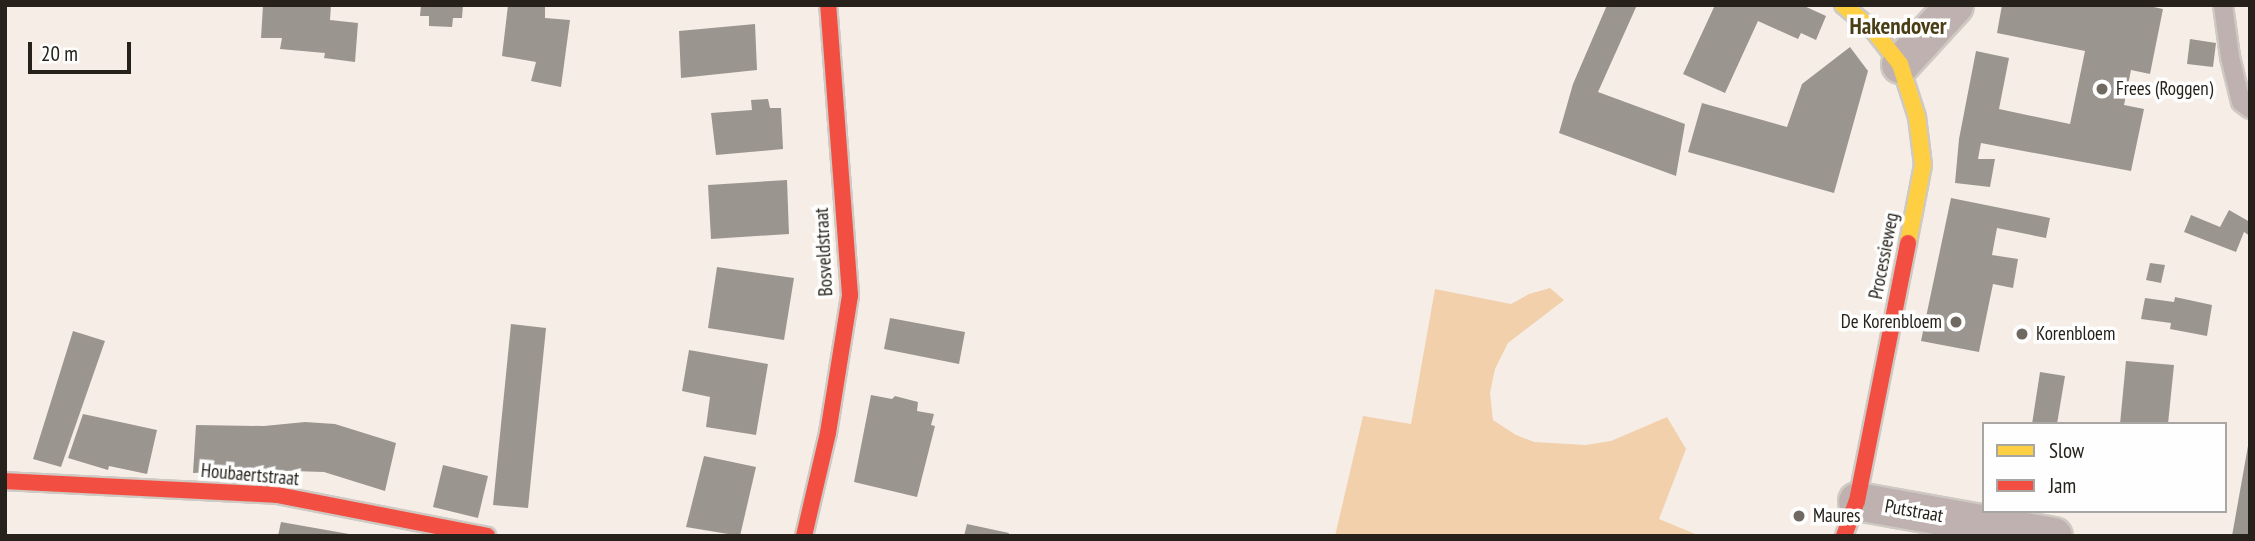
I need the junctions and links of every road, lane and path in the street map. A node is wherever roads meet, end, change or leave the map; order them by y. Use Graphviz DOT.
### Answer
graph roads {
  1 [pos="828,5"];
  2 [pos="1843,5"];
  3 [pos="1954,5"];
  4 [pos="2223,5"];
  5 [pos="1900,64"];
  6 [pos="2250,108"];
  7 [pos="5,481"];
  8 [pos="1857,501"];
  9 [pos="488,536"];
  10 [pos="804,536"];
  11 [pos="1844,536"];
  12 [pos="2053,536"];
  1 -- 10 [label="street, Bosveldstraat"];
  2 -- 5 [label="street, Processieweg"];
  3 -- 5 [label="street"];
  4 -- 6 [label="lane"];
  5 -- 8 [label="street, Processieweg"];
  7 -- 9 [label="street, Houbaertstraat"];
  8 -- 11 [label="street, Processieweg"];
  8 -- 12 [label="street, Putstraat"];
}
